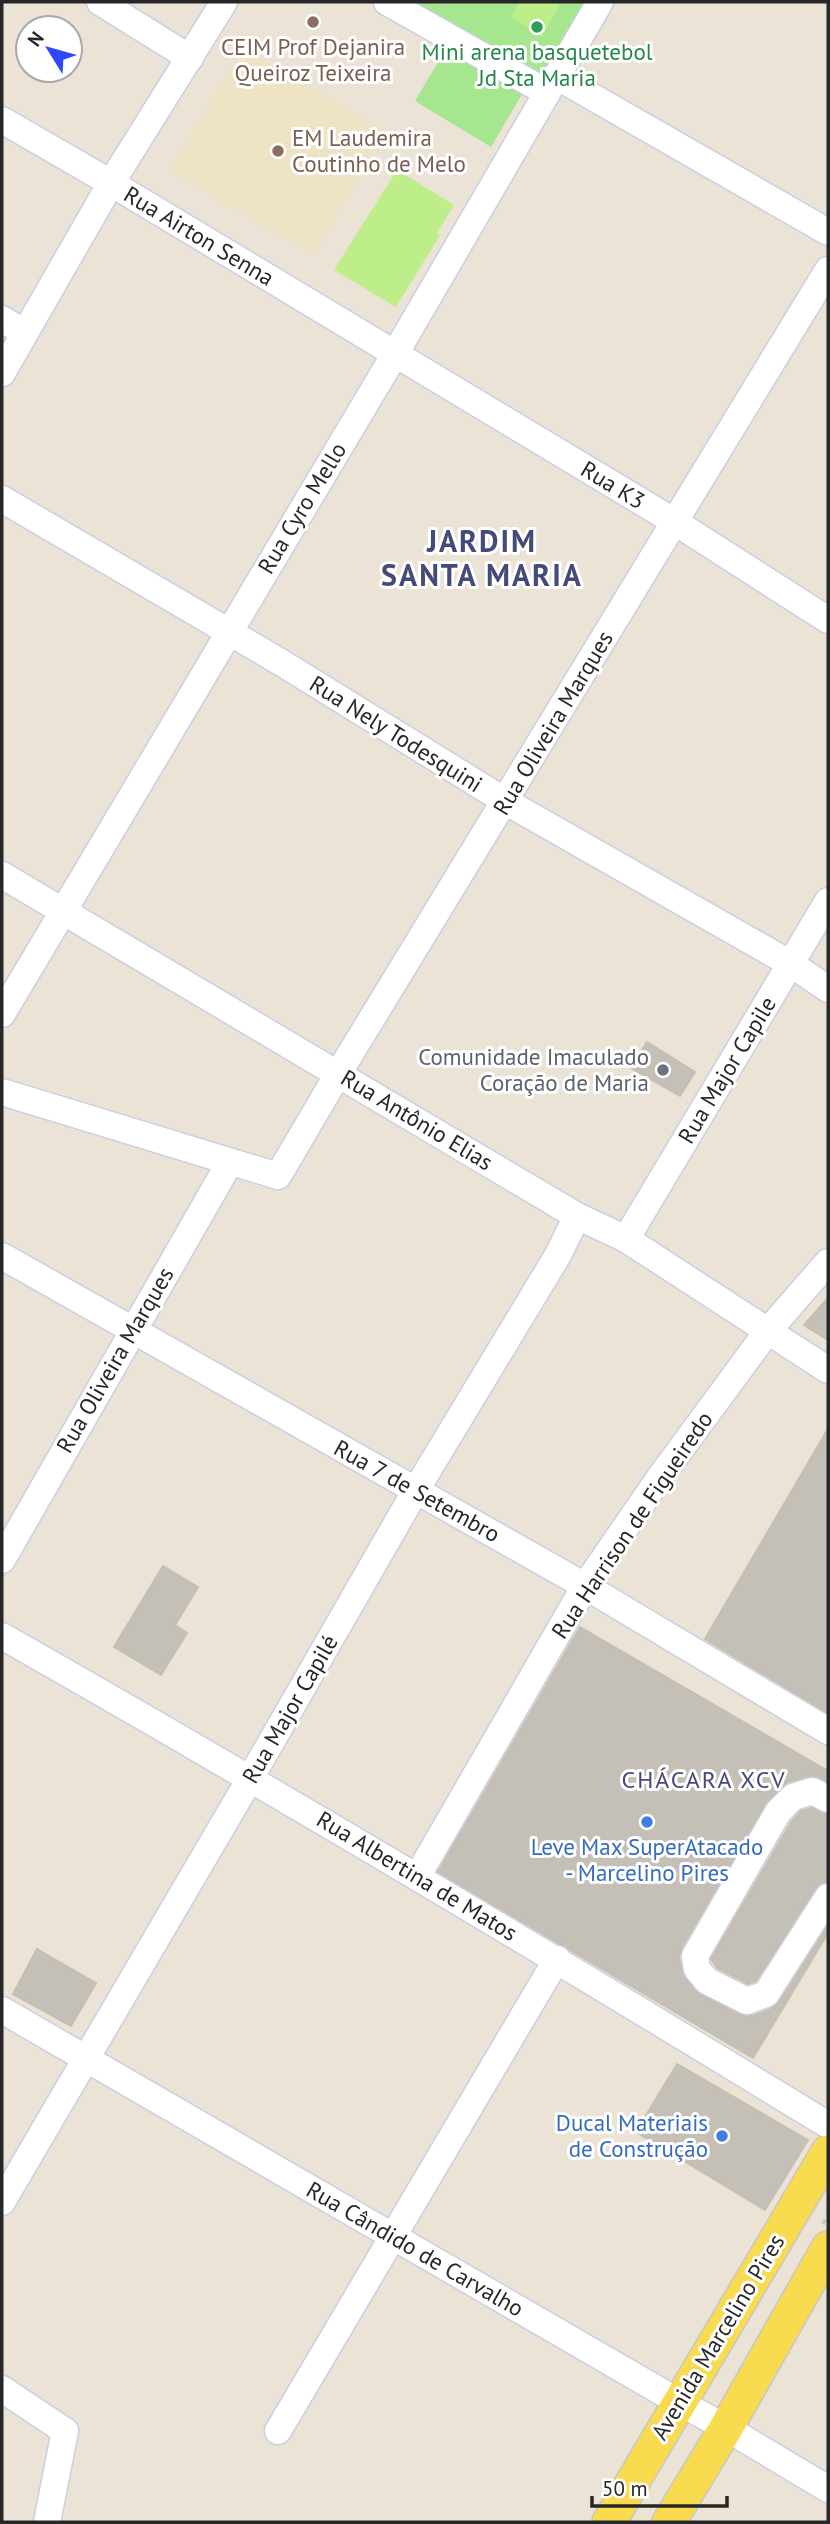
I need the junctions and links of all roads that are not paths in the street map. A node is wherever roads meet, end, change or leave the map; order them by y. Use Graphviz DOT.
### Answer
graph roads {
  1 [pos="100,2"];
  2 [pos="224,2"];
  3 [pos="387,2"];
  4 [pos="600,2"];
  5 [pos="190,58"];
  6 [pos="551,84"];
  7 [pos="2,120"];
  8 [pos="111,183"];
  9 [pos="828,232"];
  10 [pos="828,270"];
  11 [pos="2,319"];
  12 [pos="25,333"];
  13 [pos="394,354"];
  14 [pos="2,373"];
  15 [pos="2,499"];
  16 [pos="675,522"];
  17 [pos="828,620"];
  18 [pos="229,631"];
  19 [pos="505,802"];
  20 [pos="2,875"];
  21 [pos="828,901"];
  22 [pos="64,912"];
  23 [pos="791,964"];
  24 [pos="828,989"];
  25 [pos="2,1014"];
  26 [pos="338,1073"];
  27 [pos="2,1092"];
  28 [pos="230,1162"];
  29 [pos="577,1216"];
  30 [pos="626,1240"];
  31 [pos="2,1256"];
  32 [pos="828,1262"];
  33 [pos="132,1331"];
  34 [pos="767,1332"];
  35 [pos="828,1370"];
  36 [pos="416,1490"];
  37 [pos="2,1560"];
  38 [pos="585,1586"];
  39 [pos="2,1636"];
  40 [pos="828,1731"];
  41 [pos="251,1777"];
  42 [pos="828,1800"];
  43 [pos="417,1877"];
  44 [pos="827,1903"];
  45 [pos="557,1959"];
  46 [pos="2,2010"];
  47 [pos="84,2059"];
  48 [pos="828,2125"];
  49 [pos="828,2152"];
  50 [pos="2,2202"];
  51 [pos="393,2236"];
  52 [pos="828,2248"];
  53 [pos="2,2389"];
  54 [pos="679,2402"];
  55 [pos="726,2428"];
  56 [pos="278,2431"];
  57 [pos="828,2489"];
  58 [pos="47,2522"];
  59 [pos="609,2522"];
  60 [pos="669,2522"];
  1 -- 5 [label="street"];
  2 -- 5 [label="street"];
  3 -- 6 [label="street"];
  4 -- 6 [label="street, Rua Cyro Mello"];
  5 -- 8 [label="street"];
  6 -- 9 [label="street"];
  6 -- 13 [label="street, Rua Cyro Mello"];
  7 -- 8 [label="street, Rua Airton Senna"];
  8 -- 12 [label="street"];
  8 -- 13 [label="street, Rua Airton Senna"];
  10 -- 16 [label="street, Rua Oliveira Marques"];
  11 -- 12 [label="street"];
  12 -- 14 [label="street"];
  13 -- 16 [label="street, Rua K3"];
  13 -- 18 [label="street, Rua Cyro Mello"];
  15 -- 18 [label="street, Rua Nely Todesquini"];
  16 -- 17 [label="street, Rua K3"];
  16 -- 19 [label="street, Rua Oliveira Marques"];
  18 -- 19 [label="street, Rua Nely Todesquini"];
  18 -- 22 [label="street, Rua Cyro Mello"];
  19 -- 23 [label="street, Rua Nely Todesquini"];
  19 -- 26 [label="street, Rua Oliveira Marques"];
  20 -- 22 [label="street, Rua Antônio Elias"];
  21 -- 23 [label="street, Rua Major Capile"];
  22 -- 25 [label="street, Rua Cyro Mello"];
  22 -- 26 [label="street, Rua Antônio Elias"];
  23 -- 24 [label="street, Rua Nely Todesquini"];
  23 -- 30 [label="street, Rua Major Capile"];
  26 -- 28 [label="street, Rua Oliveira Marques"];
  26 -- 29 [label="street, Rua Antônio Elias"];
  27 -- 28 [label="street"];
  28 -- 33 [label="street, Rua Oliveira Marques"];
  29 -- 30 [label="street, Rua Antônio Elias"];
  29 -- 36 [label="street, Rua Major Capilé"];
  30 -- 34 [label="street, Rua Antônio Elias"];
  31 -- 33 [label="street, Rua 7 de Setembro"];
  32 -- 34 [label="street, Rua Harrison de Figueiredo"];
  33 -- 36 [label="street, Rua 7 de Setembro"];
  33 -- 37 [label="street, Rua Oliveira Marques"];
  34 -- 35 [label="street, Rua Antônio Elias"];
  34 -- 38 [label="street, Rua Harrison de Figueiredo"];
  36 -- 38 [label="street, Rua 7 de Setembro"];
  36 -- 41 [label="street, Rua Major Capilé"];
  38 -- 40 [label="street, Rua 7 de Setembro"];
  38 -- 43 [label="street, Rua Harrison de Figueiredo"];
  39 -- 41 [label="street, Rua Albertina de Matos"];
  41 -- 43 [label="street, Rua Albertina de Matos"];
  41 -- 47 [label="street, Rua Major Capilé"];
  42 -- 44 [label="street"];
  43 -- 45 [label="street, Rua Albertina de Matos"];
  45 -- 48 [label="street, Rua Albertina de Matos"];
  45 -- 51 [label="street"];
  46 -- 47 [label="street, Rua Cândido de Carvalho"];
  47 -- 50 [label="street, Rua Major Capilé"];
  47 -- 51 [label="street, Rua Cândido de Carvalho"];
  49 -- 54 [label="main road, Avenida Marcelino Pires"];
  51 -- 54 [label="street, Rua Cândido de Carvalho"];
  51 -- 56 [label="street"];
  52 -- 55 [label="main road"];
  53 -- 58 [label="street"];
  54 -- 55 [label="street, Rua Cândido de Carvalho"];
  54 -- 59 [label="main road, Avenida Marcelino Pires"];
  55 -- 57 [label="street, Rua Cândido de Carvalho"];
  55 -- 60 [label="main road"];
}
